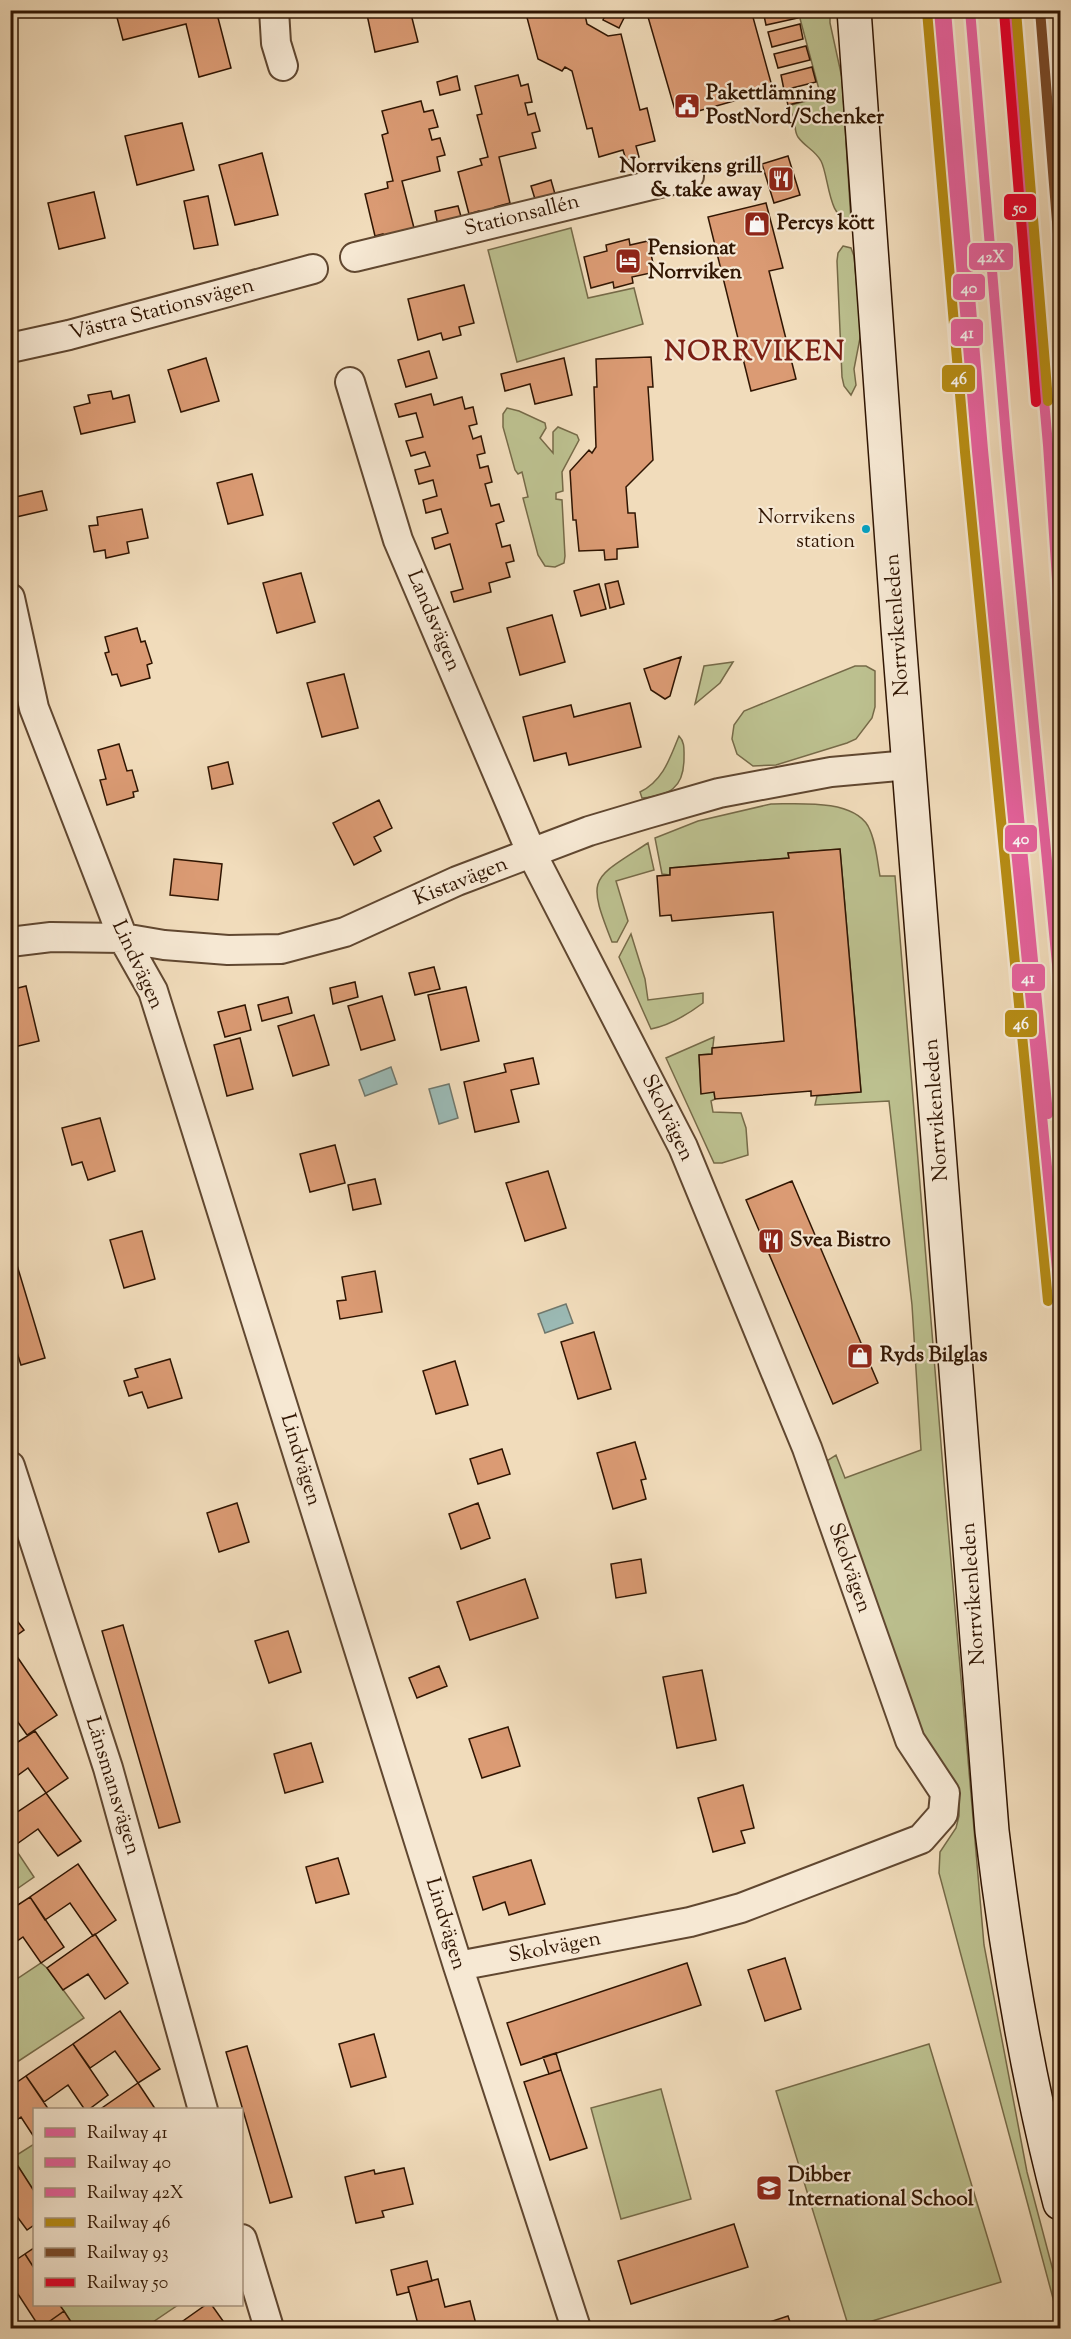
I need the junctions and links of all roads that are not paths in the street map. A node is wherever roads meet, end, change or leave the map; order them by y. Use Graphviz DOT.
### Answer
graph roads {
  1 [pos="274,10"];
  2 [pos="854,10"];
  3 [pos="283,66"];
  4 [pos="689,176"];
  5 [pos="355,257"];
  6 [pos="313,269"];
  7 [pos="10,348"];
  8 [pos="350,382"];
  9 [pos="10,598"];
  10 [pos="909,765"];
  11 [pos="532,854"];
  12 [pos="123,938"];
  13 [pos="10,942"];
  14 [pos="10,1466"];
  15 [pos="458,1966"];
  16 [pos="203,2108"];
  17 [pos="1060,2203"];
  18 [pos="243,2242"];
  19 [pos="269,2328"];
  20 [pos="576,2328"];
  1 -- 3 [label="street"];
  2 -- 10 [label="main road, Norrvikenleden"];
  4 -- 5 [label="street, Stationsallén"];
  6 -- 7 [label="street, Västra Stationsvägen"];
  8 -- 11 [label="street, Landsvägen"];
  9 -- 12 [label="street, Lindvägen"];
  10 -- 11 [label="street, Kistavägen"];
  10 -- 17 [label="main road, Norrvikenleden"];
  11 -- 12 [label="street, Kistavägen"];
  11 -- 15 [label="street, Skolvägen"];
  12 -- 13 [label="street, Kistavägen"];
  12 -- 15 [label="street, Lindvägen"];
  14 -- 16 [label="street, Länsmansvägen"];
  15 -- 20 [label="street, Lindvägen"];
  18 -- 19 [label="street"];
}
